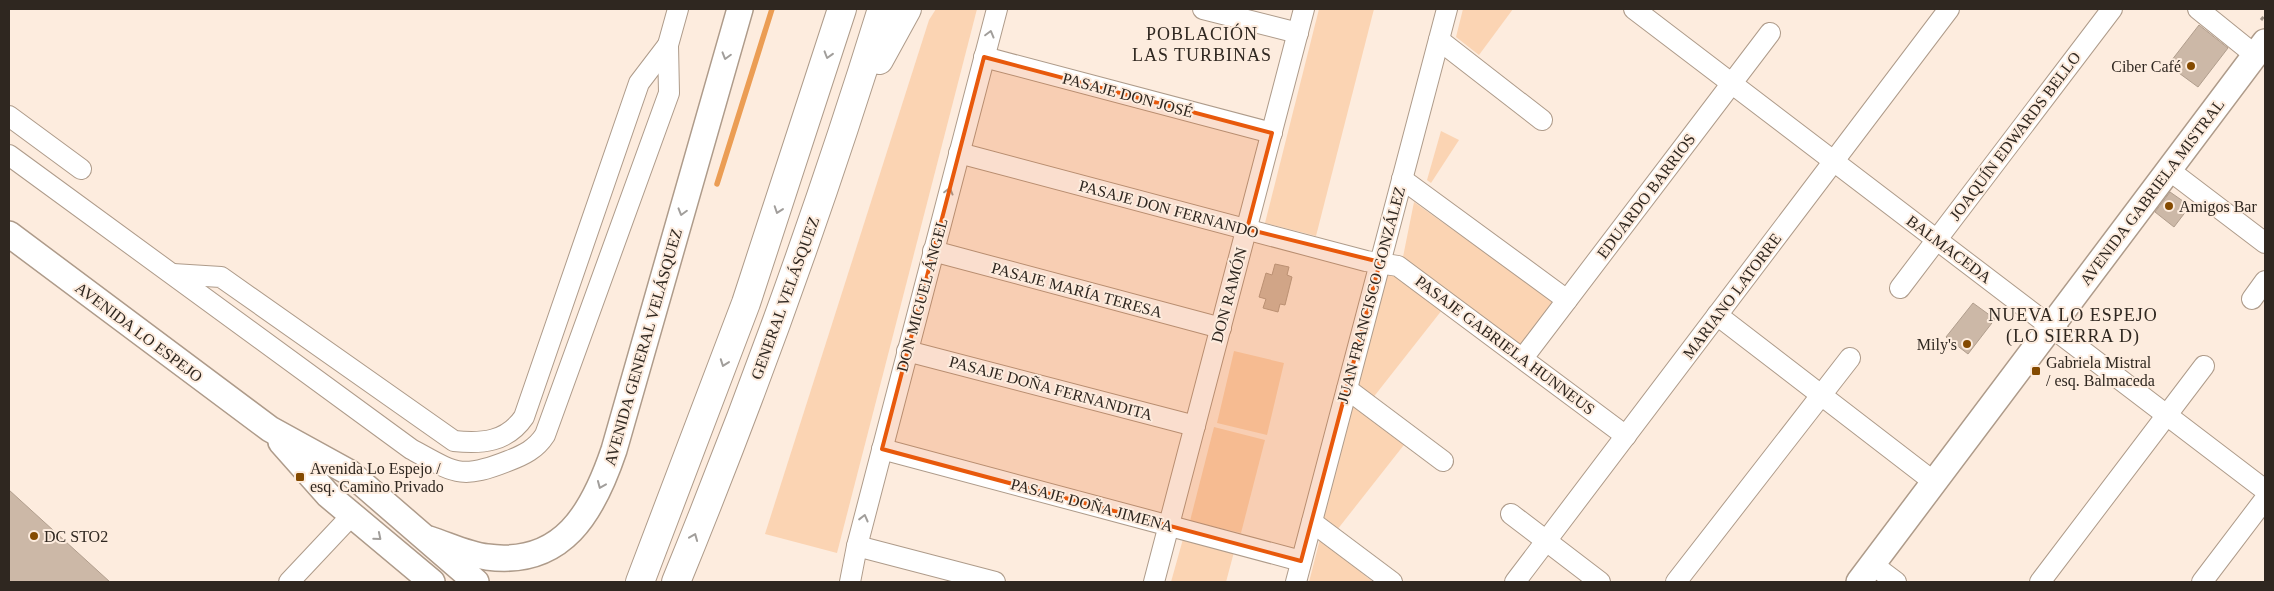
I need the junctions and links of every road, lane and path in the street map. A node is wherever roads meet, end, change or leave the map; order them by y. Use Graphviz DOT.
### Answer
graph roads {
  1 [pos="678,9"];
  2 [pos="740,9"];
  3 [pos="842,9"];
  4 [pos="882,9"];
  5 [pos="907,9"];
  6 [pos="997,9"];
  7 [pos="1203,9"];
  8 [pos="1304,9"];
  9 [pos="1447,9"];
  10 [pos="1634,9"];
  11 [pos="1949,9"];
  12 [pos="2112,9"];
  13 [pos="2198,9"];
  14 [pos="1298,33"];
  15 [pos="1770,33"];
  16 [pos="1440,40"];
  17 [pos="668,45"];
  18 [pos="2260,49"];
  19 [pos="984,57"];
  20 [pos="1731,83"];
  21 [pos="9,116"];
  22 [pos="1542,120"];
  23 [pos="1272,133"];
  24 [pos="959,153"];
  25 [pos="9,155"];
  26 [pos="1834,162"];
  27 [pos="81,168"];
  28 [pos="2169,170"];
  29 [pos="1402,179"];
  30 [pos="822,195"];
  31 [pos="1247,229"];
  32 [pos="9,234"];
  33 [pos="1937,240"];
  34 [pos="2265,243"];
  35 [pos="933,251"];
  36 [pos="1380,262"];
  37 [pos="173,274"];
  38 [pos="2265,281"];
  39 [pos="1900,288"];
  40 [pos="2252,299"];
  41 [pos="1567,300"];
  42 [pos="1718,315"];
  43 [pos="2051,327"];
  44 [pos="1221,328"];
  45 [pos="907,351"];
  46 [pos="1523,358"];
  47 [pos="1850,358"];
  48 [pos="2204,366"];
  49 [pos="1347,389"];
  50 [pos="1821,395"];
  51 [pos="2167,415"];
  52 [pos="1195,426"];
  53 [pos="270,429"];
  54 [pos="1626,436"];
  55 [pos="454,441"];
  56 [pos="882,448"];
  57 [pos="1443,461"];
  58 [pos="447,468"];
  59 [pos="1934,482"];
  60 [pos="2265,490"];
  61 [pos="2265,499"];
  62 [pos="1511,514"];
  63 [pos="352,515"];
  64 [pos="1312,522"];
  65 [pos="1169,526"];
  66 [pos="429,539"];
  67 [pos="1546,541"];
  68 [pos="857,546"];
  69 [pos="1302,561"];
  70 [pos="1865,573"];
  71 [pos="289,582"];
  72 [pos="432,582"];
  73 [pos="476,582"];
  74 [pos="640,582"];
  75 [pos="676,582"];
  76 [pos="850,582"];
  77 [pos="995,582"];
  78 [pos="1154,582"];
  79 [pos="1296,582"];
  80 [pos="1392,582"];
  81 [pos="1516,582"];
  82 [pos="1600,582"];
  83 [pos="1676,582"];
  84 [pos="1896,582"];
  85 [pos="2040,582"];
  86 [pos="2202,582"];
  1 -- 17 [label="street"];
  2 -- 66 [label="main road, AVENIDA GENERAL VELÁSQUEZ, one-way"];
  3 -- 74 [label="highway, one-way"];
  4 -- 30 [label="highway, GENERAL VELÁSQUEZ"];
  5 -- 30 [label="highway"];
  19 -- 6 [label="street, DON MIGUEL ÁNGEL, one-way"];
  7 -- 14 [label="street"];
  8 -- 14 [label="street, DON RAMÓN"];
  9 -- 16 [label="street, JUAN FRANCISCO GONZÁLEZ"];
  10 -- 20 [label="street, BALMACEDA"];
  11 -- 26 [label="street, MARIANO LATORRE"];
  12 -- 33 [label="street, JOAQUÍN EDWARDS BELLO"];
  13 -- 18 [label="street"];
  14 -- 23 [label="street, DON RAMÓN"];
  15 -- 20 [label="street, EDUARDO BARRIOS"];
  16 -- 22 [label="street"];
  16 -- 29 [label="street, JUAN FRANCISCO GONZÁLEZ"];
  17 -- 55 [label="street"];
  17 -- 58 [label="street"];
  18 -- 28 [label="main road, AVENIDA GABRIELA MISTRAL"];
  19 -- 23 [label="street, PASAJE DON JOSÉ"];
  19 -- 24 [label="street, DON MIGUEL ÁNGEL"];
  20 -- 26 [label="street, BALMACEDA"];
  20 -- 41 [label="street, EDUARDO BARRIOS"];
  21 -- 27 [label="street"];
  23 -- 31 [label="street, DON RAMÓN"];
  24 -- 31 [label="street, PASAJE DON FERNANDO"];
  35 -- 24 [label="street, DON MIGUEL ÁNGEL, one-way"];
  25 -- 37 [label="street"];
  26 -- 33 [label="street, BALMACEDA"];
  26 -- 42 [label="street, MARIANO LATORRE"];
  28 -- 34 [label="street"];
  28 -- 43 [label="main road, AVENIDA GABRIELA MISTRAL"];
  29 -- 36 [label="street, JUAN FRANCISCO GONZÁLEZ"];
  29 -- 41 [label="street"];
  75 -- 30 [label="highway, GENERAL VELÁSQUEZ, one-way"];
  31 -- 36 [label="street, PASAJE DON FERNANDO"];
  31 -- 44 [label="street, DON RAMÓN"];
  32 -- 53 [label="main road, AVENIDA LO ESPEJO"];
  33 -- 39 [label="street, JOAQUÍN EDWARDS BELLO"];
  33 -- 43 [label="street, BALMACEDA"];
  35 -- 44 [label="street, PASAJE MARÍA TERESA"];
  35 -- 45 [label="street, DON MIGUEL ÁNGEL"];
  36 -- 46 [label="street, PASAJE GABRIELA HUNNEUS"];
  36 -- 49 [label="street, JUAN FRANCISCO GONZÁLEZ"];
  37 -- 55 [label="street"];
  37 -- 58 [label="street"];
  38 -- 40 [label="street"];
  41 -- 46 [label="street, EDUARDO BARRIOS"];
  42 -- 50 [label="street"];
  42 -- 54 [label="street, MARIANO LATORRE"];
  43 -- 51 [label="street, BALMACEDA"];
  43 -- 59 [label="main road, AVENIDA GABRIELA MISTRAL"];
  44 -- 52 [label="street, DON RAMÓN"];
  45 -- 52 [label="street, PASAJE DOÑA FERNANDITA"];
  45 -- 56 [label="street, DON MIGUEL ÁNGEL"];
  46 -- 54 [label="street, PASAJE GABRIELA HUNNEUS"];
  47 -- 50 [label="street"];
  48 -- 51 [label="street"];
  49 -- 57 [label="street"];
  49 -- 64 [label="street, JUAN FRANCISCO GONZÁLEZ"];
  50 -- 59 [label="street"];
  50 -- 83 [label="street"];
  51 -- 60 [label="street, BALMACEDA"];
  51 -- 85 [label="street"];
  52 -- 65 [label="street, DON RAMÓN"];
  53 -- 63 [label="main road, AVENIDA LO ESPEJO"];
  53 -- 66 [label="main road, AVENIDA LO ESPEJO"];
  54 -- 67 [label="street, MARIANO LATORRE"];
  55 -- 58 [label="street"];
  56 -- 65 [label="street, PASAJE DOÑA JIMENA"];
  68 -- 56 [label="street, DON MIGUEL ÁNGEL, one-way"];
  59 -- 70 [label="main road, AVENIDA GABRIELA MISTRAL"];
  61 -- 86 [label="street"];
  62 -- 67 [label="street"];
  63 -- 71 [label="street"];
  63 -- 72 [label="main road, AVENIDA LO ESPEJO, one-way"];
  64 -- 69 [label="street, JUAN FRANCISCO GONZÁLEZ"];
  64 -- 80 [label="street"];
  65 -- 69 [label="street, PASAJE DOÑA JIMENA"];
  65 -- 78 [label="street, DON RAMÓN"];
  66 -- 73 [label="main road, AVENIDA LO ESPEJO"];
  67 -- 81 [label="street, MARIANO LATORRE"];
  67 -- 82 [label="street"];
  68 -- 76 [label="street, DON MIGUEL ÁNGEL"];
  68 -- 77 [label="street"];
  69 -- 79 [label="street, JUAN FRANCISCO GONZÁLEZ"];
  70 -- 84 [label="street"];
}
